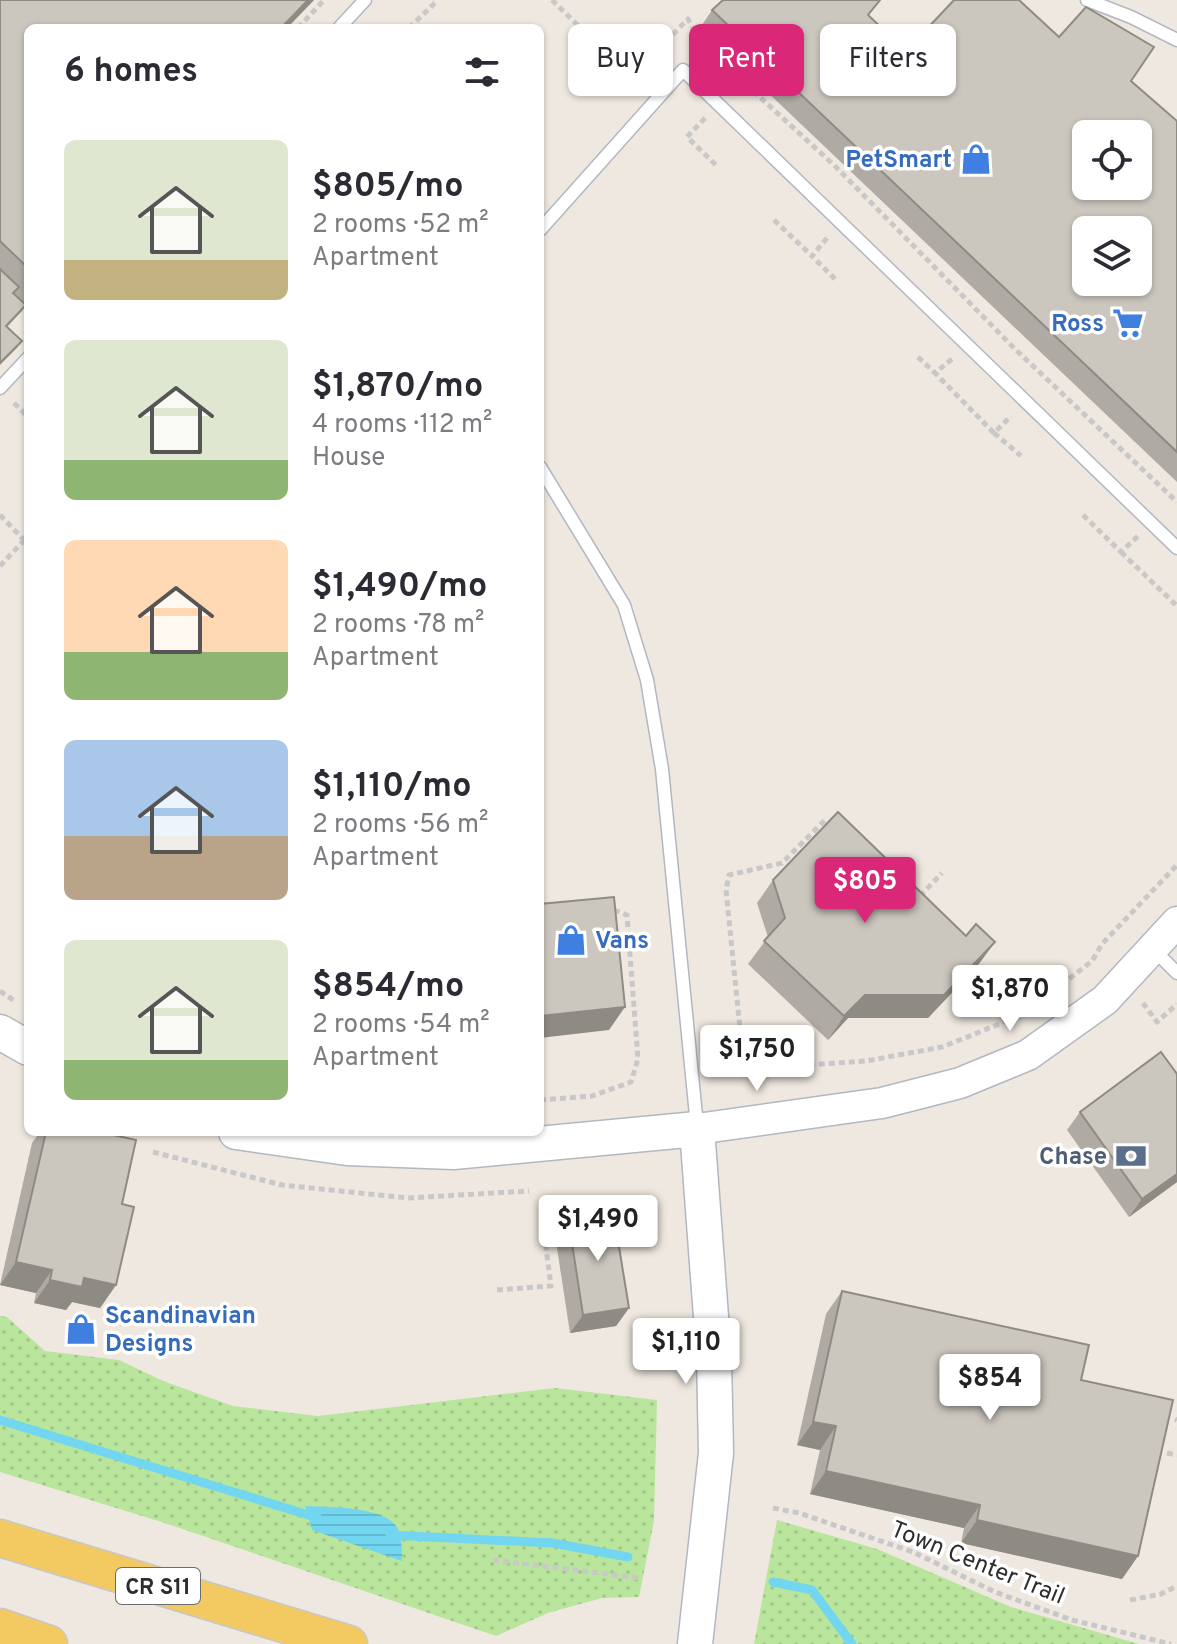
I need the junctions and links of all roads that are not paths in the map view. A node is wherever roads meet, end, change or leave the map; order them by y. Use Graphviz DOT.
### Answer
graph roads {
  1 [pos="365,0"];
  2 [pos="1087,0"];
  3 [pos="343,24"];
  4 [pos="1177,40"];
  5 [pos="544,226"];
  6 [pos="24,362"];
  7 [pos="0,388"];
  8 [pos="544,474"];
  9 [pos="1177,548"];
  10 [pos="1177,922"];
  11 [pos="1152,948"];
  12 [pos="1177,973"];
  13 [pos="697,1129"];
  14 [pos="264,1136"];
  15 [pos="0,1538"];
  16 [pos="0,1627"];
  17 [pos="49,1644"];
  18 [pos="349,1644"];
  19 [pos="695,1644"];
  1 -- 3 [label="lane"];
  2 -- 4 [label="lane"];
  5 -- 9 [label="lane"];
  6 -- 7 [label="lane"];
  8 -- 13 [label="lane"];
  10 -- 11 [label="street"];
  11 -- 12 [label="lane"];
  11 -- 13 [label="street"];
  13 -- 14 [label="main road"];
  13 -- 19 [label="main road"];
  15 -- 18 [label="main road, CR S11"];
  16 -- 17 [label="main road"];
}
